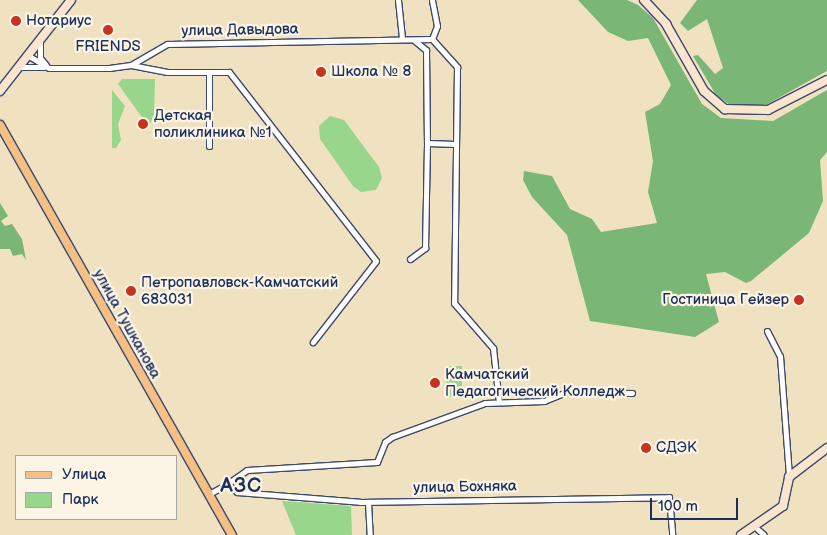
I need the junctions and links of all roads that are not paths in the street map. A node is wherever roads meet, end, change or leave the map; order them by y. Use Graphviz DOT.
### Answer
graph roads {
  1 [pos="71,0"];
  2 [pos="398,0"];
  3 [pos="432,0"];
  4 [pos="644,0"];
  5 [pos="402,38"];
  6 [pos="413,39"];
  7 [pos="432,39"];
  8 [pos="40,41"];
  9 [pos="28,56"];
  10 [pos="131,65"];
  11 [pos="19,67"];
  12 [pos="45,67"];
  13 [pos="53,69"];
  14 [pos="209,72"];
  15 [pos="827,80"];
  16 [pos="0,91"];
  17 [pos="0,125"];
  18 [pos="427,143"];
  19 [pos="456,144"];
  20 [pos="209,146"];
  21 [pos="410,258"];
  22 [pos="767,331"];
  23 [pos="313,342"];
  24 [pos="632,393"];
  25 [pos="499,402"];
  26 [pos="827,448"];
  27 [pos="789,477"];
  28 [pos="226,484"];
  29 [pos="209,494"];
  30 [pos="368,502"];
  31 [pos="754,526"];
  32 [pos="232,535"];
  33 [pos="370,535"];
  34 [pos="672,535"];
  35 [pos="741,535"];
  36 [pos="764,535"];
  1 -- 8 [label="main road"];
  2 -- 5 [label="street"];
  3 -- 7 [label="street"];
  4 -- 15 [label="main road"];
  5 -- 6 [label="street, улица Давыдова"];
  5 -- 10 [label="street, улица Давыдова"];
  6 -- 7 [label="street, улица Давыдова"];
  6 -- 18 [label="street"];
  7 -- 19 [label="street"];
  8 -- 9 [label="main road"];
  8 -- 13 [label="street"];
  9 -- 11 [label="main road"];
  9 -- 12 [label="street, улица Давыдова"];
  10 -- 13 [label="street, улица Давыдова"];
  10 -- 14 [label="street"];
  11 -- 12 [label="street"];
  11 -- 16 [label="main road"];
  12 -- 13 [label="street, улица Давыдова"];
  14 -- 20 [label="street"];
  14 -- 23 [label="street"];
  17 -- 29 [label="main road, улица Тушканова"];
  18 -- 19 [label="street"];
  18 -- 21 [label="street"];
  19 -- 25 [label="street"];
  22 -- 27 [label="street"];
  24 -- 25 [label="street"];
  25 -- 28 [label="street"];
  26 -- 27 [label="main road"];
  27 -- 31 [label="main road"];
  28 -- 29 [label="street"];
  28 -- 30 [label="street, улица Бохняка"];
  29 -- 32 [label="main road, улица Тушканова"];
  30 -- 33 [label="street"];
  30 -- 34 [label="street, улица Бохняка"];
  31 -- 35 [label="main road"];
  31 -- 36 [label="street"];
}
